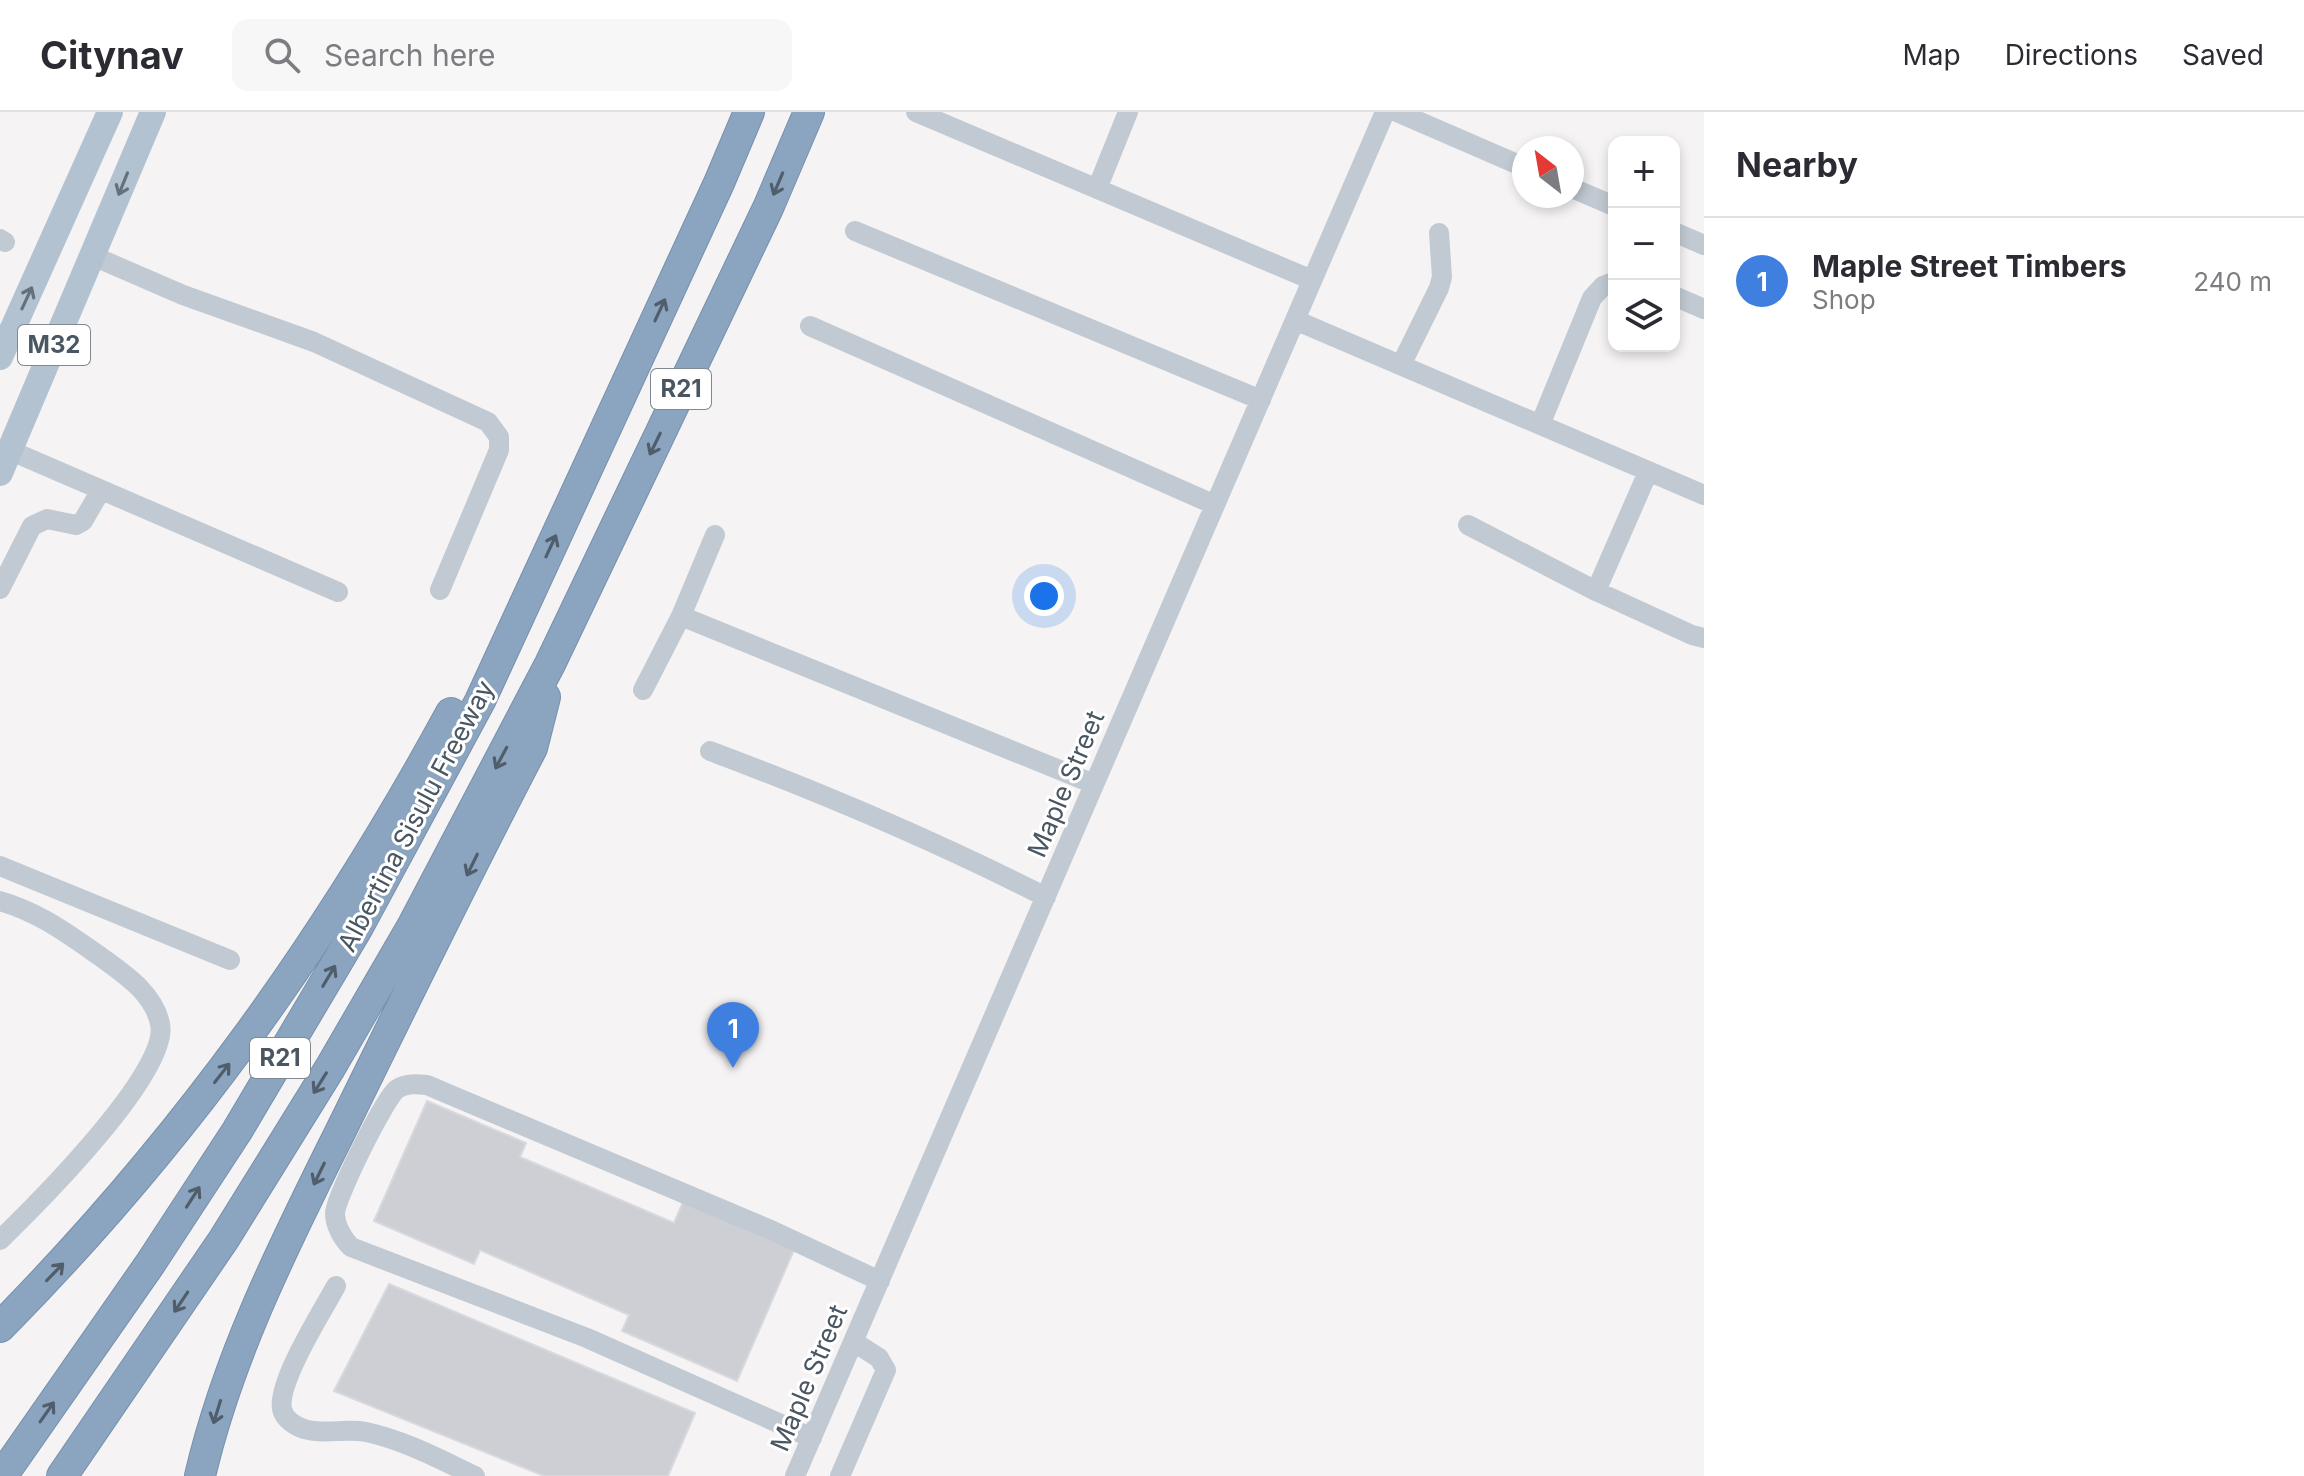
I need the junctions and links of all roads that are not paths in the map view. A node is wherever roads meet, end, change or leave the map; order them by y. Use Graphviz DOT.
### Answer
graph roads {
  1 [pos="110,112"];
  2 [pos="153,112"];
  3 [pos="749,112"];
  4 [pos="809,112"];
  5 [pos="916,112"];
  6 [pos="1128,112"];
  7 [pos="1385,112"];
  8 [pos="1397,112"];
  9 [pos="1512,162"];
  10 [pos="1097,189"];
  11 [pos="1584,193"];
  12 [pos="1608,203"];
  13 [pos="855,231"];
  14 [pos="1439,233"];
  15 [pos="1680,235"];
  16 [pos="1704,245"];
  17 [pos="93,256"];
  18 [pos="1312,280"];
  19 [pos="1608,284"];
  20 [pos="1680,299"];
  21 [pos="1704,309"];
  22 [pos="1295,320"];
  23 [pos="810,326"];
  24 [pos="1,350"];
  25 [pos="1401,365"];
  26 [pos="1261,400"];
  27 [pos="1540,425"];
  28 [pos="5,461"];
  29 [pos="1648,472"];
  30 [pos="101,490"];
  31 [pos="1704,495"];
  32 [pos="1215,505"];
  33 [pos="1468,525"];
  34 [pos="715,535"];
  35 [pos="0,589"];
  36 [pos="440,590"];
  37 [pos="1596,591"];
  38 [pos="338,592"];
  39 [pos="681,616"];
  40 [pos="518,617"];
  41 [pos="1704,638"];
  42 [pos="550,664"];
  43 [pos="643,690"];
  44 [pos="710,751"];
  45 [pos="1094,784"];
  46 [pos="0,866"];
  47 [pos="1046,897"];
  48 [pos="0,901"];
  49 [pos="230,960"];
  50 [pos="0,1240"];
  51 [pos="880,1281"];
  52 [pos="336,1286"];
  53 [pos="0,1327"];
  54 [pos="854,1342"];
  55 [pos="812,1438"];
  56 [pos="2,1476"];
  57 [pos="62,1476"];
  58 [pos="200,1476"];
  59 [pos="475,1476"];
  60 [pos="795,1476"];
  61 [pos="840,1476"];
  24 -- 1 [label="main road, M32, one-way"];
  2 -- 17 [label="main road, M32, one-way"];
  40 -- 3 [label="highway, Albertina Sisulu Freeway / R21, one-way"];
  4 -- 42 [label="highway, Albertina Sisulu Freeway / R21, one-way"];
  5 -- 10 [label="street"];
  6 -- 10 [label="street"];
  7 -- 18 [label="street, Maple Street"];
  8 -- 9 [label="street"];
  10 -- 18 [label="street"];
  11 -- 12 [label="street"];
  13 -- 26 [label="street"];
  14 -- 25 [label="street"];
  15 -- 16 [label="street"];
  17 -- 28 [label="main road, M32"];
  17 -- 36 [label="street"];
  18 -- 22 [label="street, Maple Street"];
  19 -- 27 [label="street"];
  20 -- 21 [label="street"];
  22 -- 25 [label="street"];
  22 -- 26 [label="street, Maple Street"];
  23 -- 32 [label="street"];
  25 -- 27 [label="street"];
  26 -- 32 [label="street, Maple Street"];
  27 -- 29 [label="street"];
  28 -- 30 [label="street"];
  29 -- 31 [label="street"];
  29 -- 37 [label="street"];
  30 -- 35 [label="street"];
  30 -- 38 [label="street"];
  32 -- 45 [label="street, Maple Street"];
  33 -- 37 [label="street"];
  34 -- 39 [label="street"];
  37 -- 41 [label="street"];
  39 -- 43 [label="street"];
  39 -- 45 [label="street"];
  53 -- 40 [label="highway, one-way"];
  56 -- 40 [label="highway, Albertina Sisulu Freeway / R21, one-way"];
  42 -- 57 [label="highway, Albertina Sisulu Freeway / R21, one-way"];
  42 -- 58 [label="highway, one-way"];
  44 -- 47 [label="street"];
  45 -- 47 [label="street, Maple Street"];
  46 -- 49 [label="street"];
  47 -- 51 [label="street, Maple Street"];
  48 -- 50 [label="street"];
  51 -- 54 [label="street, Maple Street"];
  51 -- 55 [label="street"];
  52 -- 59 [label="street"];
  54 -- 55 [label="street, Maple Street"];
  54 -- 61 [label="street"];
  55 -- 60 [label="street, Maple Street"];
}
